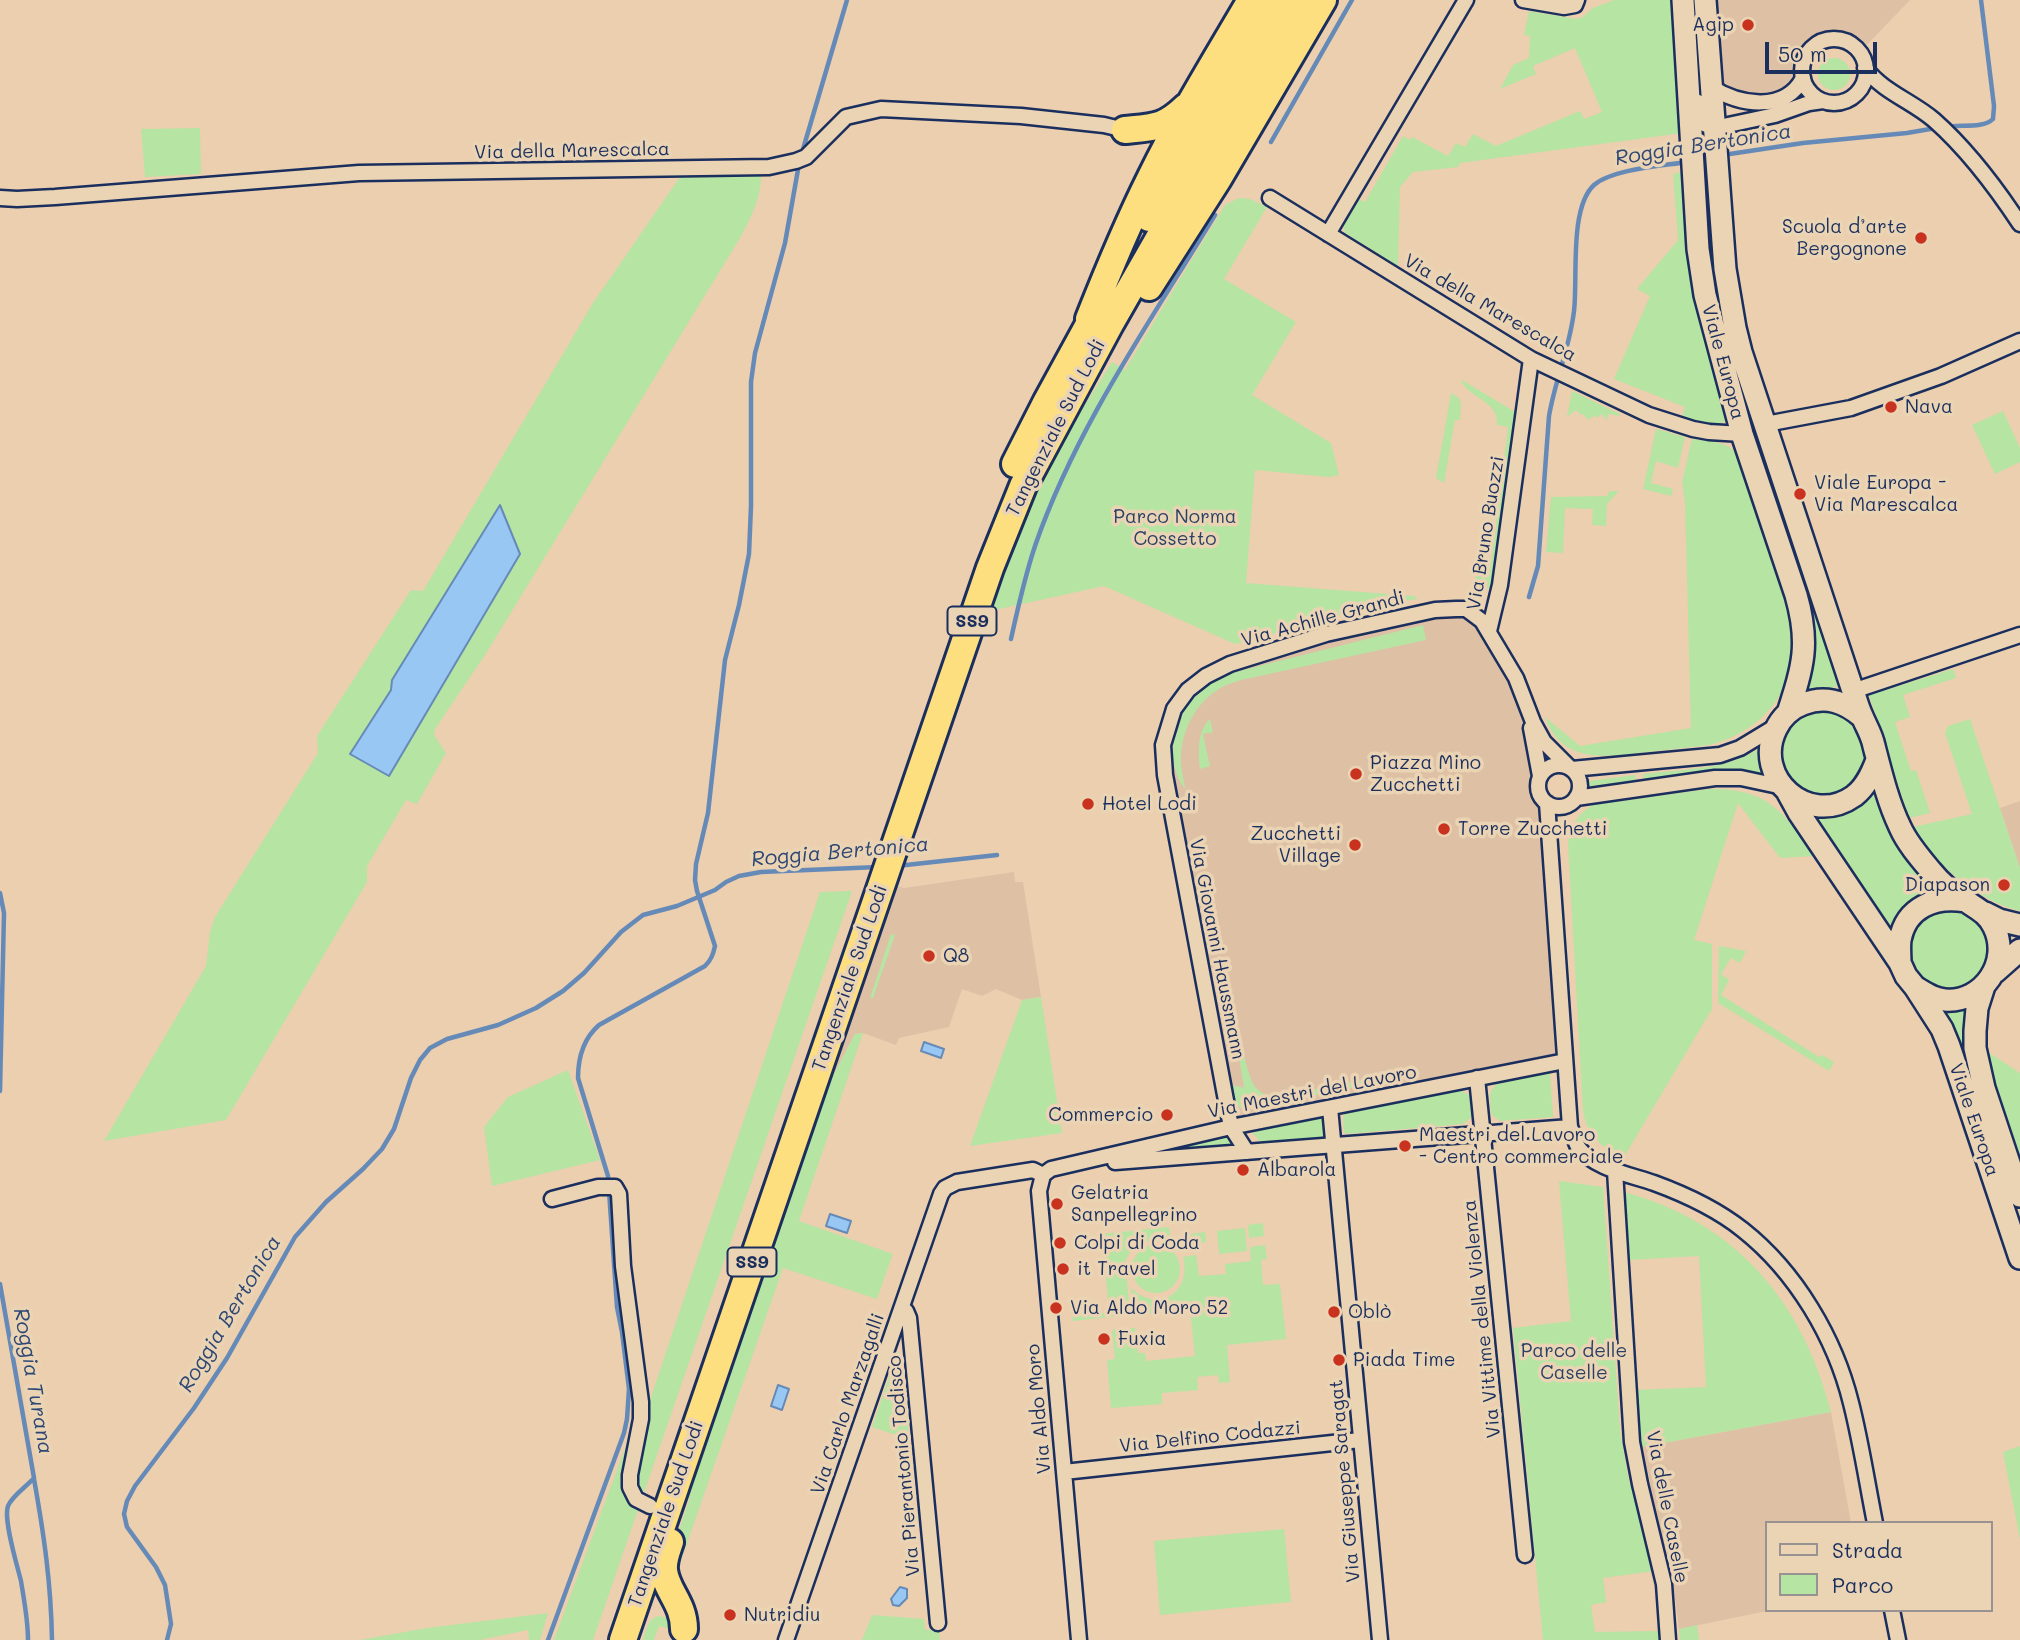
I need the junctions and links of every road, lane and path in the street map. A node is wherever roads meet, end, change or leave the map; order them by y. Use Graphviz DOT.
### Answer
graph roads {
  1 [pos="1251,0"];
  2 [pos="1272,0"];
  3 [pos="1295,0"];
  4 [pos="1323,0"];
  5 [pos="1466,0"];
  6 [pos="1523,0"];
  7 [pos="1577,0"];
  8 [pos="1683,0"];
  9 [pos="1705,0"];
  10 [pos="1865,68"];
  11 [pos="1802,78"];
  12 [pos="1712,87"];
  13 [pos="1853,96"];
  14 [pos="1823,101"];
  15 [pos="1907,102"];
  16 [pos="1190,103"];
  17 [pos="1125,130"];
  18 [pos="1716,147"];
  19 [pos="1151,176"];
  20 [pos="0,198"];
  21 [pos="1270,198"];
  22 [pos="2020,224"];
  23 [pos="1328,234"];
  24 [pos="1110,324"];
  25 [pos="1082,337"];
  26 [pos="2020,341"];
  27 [pos="1531,359"];
  28 [pos="1766,424"];
  29 [pos="1742,434"];
  30 [pos="1489,631"];
  31 [pos="2020,635"];
  32 [pos="1853,691"];
  33 [pos="1824,699"];
  34 [pos="1527,706"];
  35 [pos="1174,709"];
  36 [pos="1862,718"];
  37 [pos="1783,719"];
  38 [pos="1877,760"];
  39 [pos="1570,767"];
  40 [pos="1540,776"];
  41 [pos="1785,790"];
  42 [pos="1572,802"];
  43 [pos="1547,803"];
  44 [pos="886,847"];
  45 [pos="1550,853"];
  46 [pos="873,886"];
  47 [pos="1965,901"];
  48 [pos="1985,913"];
  49 [pos="2020,925"];
  50 [pos="2020,950"];
  51 [pos="1900,962"];
  52 [pos="1989,980"];
  53 [pos="1915,987"];
  54 [pos="1564,1061"];
  55 [pos="1477,1078"];
  56 [pos="1975,1091"];
  57 [pos="1330,1108"];
  58 [pos="1231,1127"];
  59 [pos="1570,1127"];
  60 [pos="1483,1134"];
  61 [pos="1334,1146"];
  62 [pos="1247,1152"];
  63 [pos="1069,1166"];
  64 [pos="1615,1171"];
  65 [pos="1043,1175"];
  66 [pos="951,1184"];
  67 [pos="2020,1196"];
  68 [pos="552,1199"];
  69 [pos="2020,1258"];
  70 [pos="902,1309"];
  71 [pos="1360,1440"];
  72 [pos="1064,1472"];
  73 [pos="678,1477"];
  74 [pos="650,1506"];
  75 [pos="1875,1521"];
  76 [pos="1525,1555"];
  77 [pos="1892,1612"];
  78 [pos="938,1623"];
  79 [pos="682,1635"];
  80 [pos="604,1640"];
  81 [pos="622,1640"];
  82 [pos="636,1640"];
  83 [pos="786,1640"];
  84 [pos="1079,1640"];
  85 [pos="1380,1640"];
  86 [pos="1668,1640"];
  87 [pos="1898,1640"];
  1 -- 16 [label="highway"];
  2 -- 25 [label="highway, Tangenziale Sud Lodi / SS9"];
  3 -- 24 [label="highway, Tangenziale Sud Lodi / SS9"];
  4 -- 24 [label="highway"];
  5 -- 23 [label="street"];
  6 -- 7 [label="street"];
  8 -- 18 [label="street, Viale Europa"];
  8 -- 29 [label="street, Viale Europa"];
  9 -- 12 [label="street, Viale Europa"];
  10 -- 11 [label="street"];
  10 -- 13 [label="street"];
  10 -- 15 [label="street"];
  11 -- 12 [label="street"];
  11 -- 14 [label="street"];
  12 -- 18 [label="street, Viale Europa"];
  13 -- 14 [label="street"];
  13 -- 15 [label="street"];
  14 -- 18 [label="street"];
  15 -- 22 [label="street"];
  16 -- 17 [label="highway"];
  16 -- 19 [label="highway"];
  17 -- 19 [label="highway"];
  17 -- 20 [label="street, Via della Marescalca"];
  18 -- 28 [label="street, Viale Europa"];
  19 -- 25 [label="highway"];
  21 -- 23 [label="street, Via della Marescalca"];
  23 -- 27 [label="street, Via della Marescalca"];
  24 -- 44 [label="highway, Tangenziale Sud Lodi / SS9"];
  25 -- 44 [label="highway, Tangenziale Sud Lodi / SS9"];
  26 -- 28 [label="street"];
  27 -- 29 [label="street, Via della Marescalca"];
  27 -- 30 [label="street, Via Bruno Buozzi"];
  28 -- 32 [label="street, Viale Europa"];
  29 -- 37 [label="street, Viale Europa"];
  30 -- 34 [label="street, Via Bruno Buozzi"];
  30 -- 35 [label="street, Via Achille Grandi"];
  31 -- 32 [label="street"];
  32 -- 33 [label="street"];
  32 -- 36 [label="street, Viale Europa"];
  33 -- 36 [label="street"];
  33 -- 37 [label="street"];
  34 -- 39 [label="street, Via Bruno Buozzi"];
  34 -- 40 [label="street, Via Bruno Buozzi"];
  35 -- 58 [label="street, Via Giovanni Haussmann"];
  36 -- 38 [label="street, Viale Europa"];
  37 -- 39 [label="street"];
  37 -- 41 [label="street, Viale Europa"];
  38 -- 41 [label="street"];
  38 -- 47 [label="street, Viale Europa"];
  39 -- 40 [label="street"];
  39 -- 42 [label="street"];
  40 -- 43 [label="street"];
  41 -- 42 [label="street"];
  41 -- 51 [label="street, Viale Europa"];
  42 -- 43 [label="street"];
  42 -- 45 [label="street"];
  43 -- 45 [label="street"];
  44 -- 46 [label="highway, Tangenziale Sud Lodi / SS9"];
  45 -- 54 [label="street"];
  46 -- 73 [label="highway, Tangenziale Sud Lodi / SS9"];
  46 -- 74 [label="highway, Tangenziale Sud Lodi / SS9"];
  47 -- 48 [label="street, Viale Europa"];
  47 -- 51 [label="street"];
  48 -- 49 [label="street"];
  48 -- 52 [label="street, Viale Europa"];
  50 -- 52 [label="street"];
  51 -- 53 [label="street, Viale Europa"];
  52 -- 53 [label="street"];
  52 -- 56 [label="street, Viale Europa"];
  53 -- 56 [label="street, Viale Europa"];
  54 -- 55 [label="street, Via Maestri del Lavoro"];
  54 -- 59 [label="street"];
  55 -- 57 [label="street, Via Maestri del Lavoro"];
  55 -- 60 [label="street, Via Vittime della Violenza"];
  56 -- 67 [label="street, Viale Europa"];
  56 -- 69 [label="street, Viale Europa"];
  57 -- 58 [label="street, Via Maestri del Lavoro"];
  57 -- 61 [label="street, Via Giuseppe Saragat"];
  58 -- 62 [label="street, Via Giovanni Haussmann"];
  58 -- 63 [label="street, Via Maestri del Lavoro"];
  59 -- 60 [label="street, Via Maestri del Lavoro"];
  59 -- 64 [label="street"];
  60 -- 61 [label="street, Via Maestri del Lavoro"];
  60 -- 76 [label="street, Via Vittime della Violenza"];
  61 -- 62 [label="street, Via Maestri del Lavoro"];
  61 -- 71 [label="street, Via Giuseppe Saragat"];
  62 -- 63 [label="street, Via Maestri del Lavoro"];
  63 -- 65 [label="street, Via Maestri del Lavoro"];
  64 -- 75 [label="street"];
  64 -- 86 [label="street, Via delle Caselle"];
  65 -- 66 [label="street, Via Maestri del Lavoro"];
  65 -- 72 [label="street, Via Aldo Moro"];
  66 -- 70 [label="street, Via Carlo Marzagalli"];
  68 -- 74 [label="street"];
  70 -- 78 [label="street, Via Pierantonio Todisco"];
  70 -- 83 [label="street, Via Carlo Marzagalli"];
  71 -- 72 [label="street, Via Delfino Codazzi"];
  71 -- 85 [label="street, Via Giuseppe Saragat"];
  72 -- 84 [label="street, Via Aldo Moro"];
  73 -- 79 [label="highway"];
  73 -- 81 [label="highway, Tangenziale Sud Lodi / SS9"];
  74 -- 80 [label="highway, Tangenziale Sud Lodi / SS9"];
  77 -- 87 [label="street"];
  79 -- 82 [label="highway"];
}
